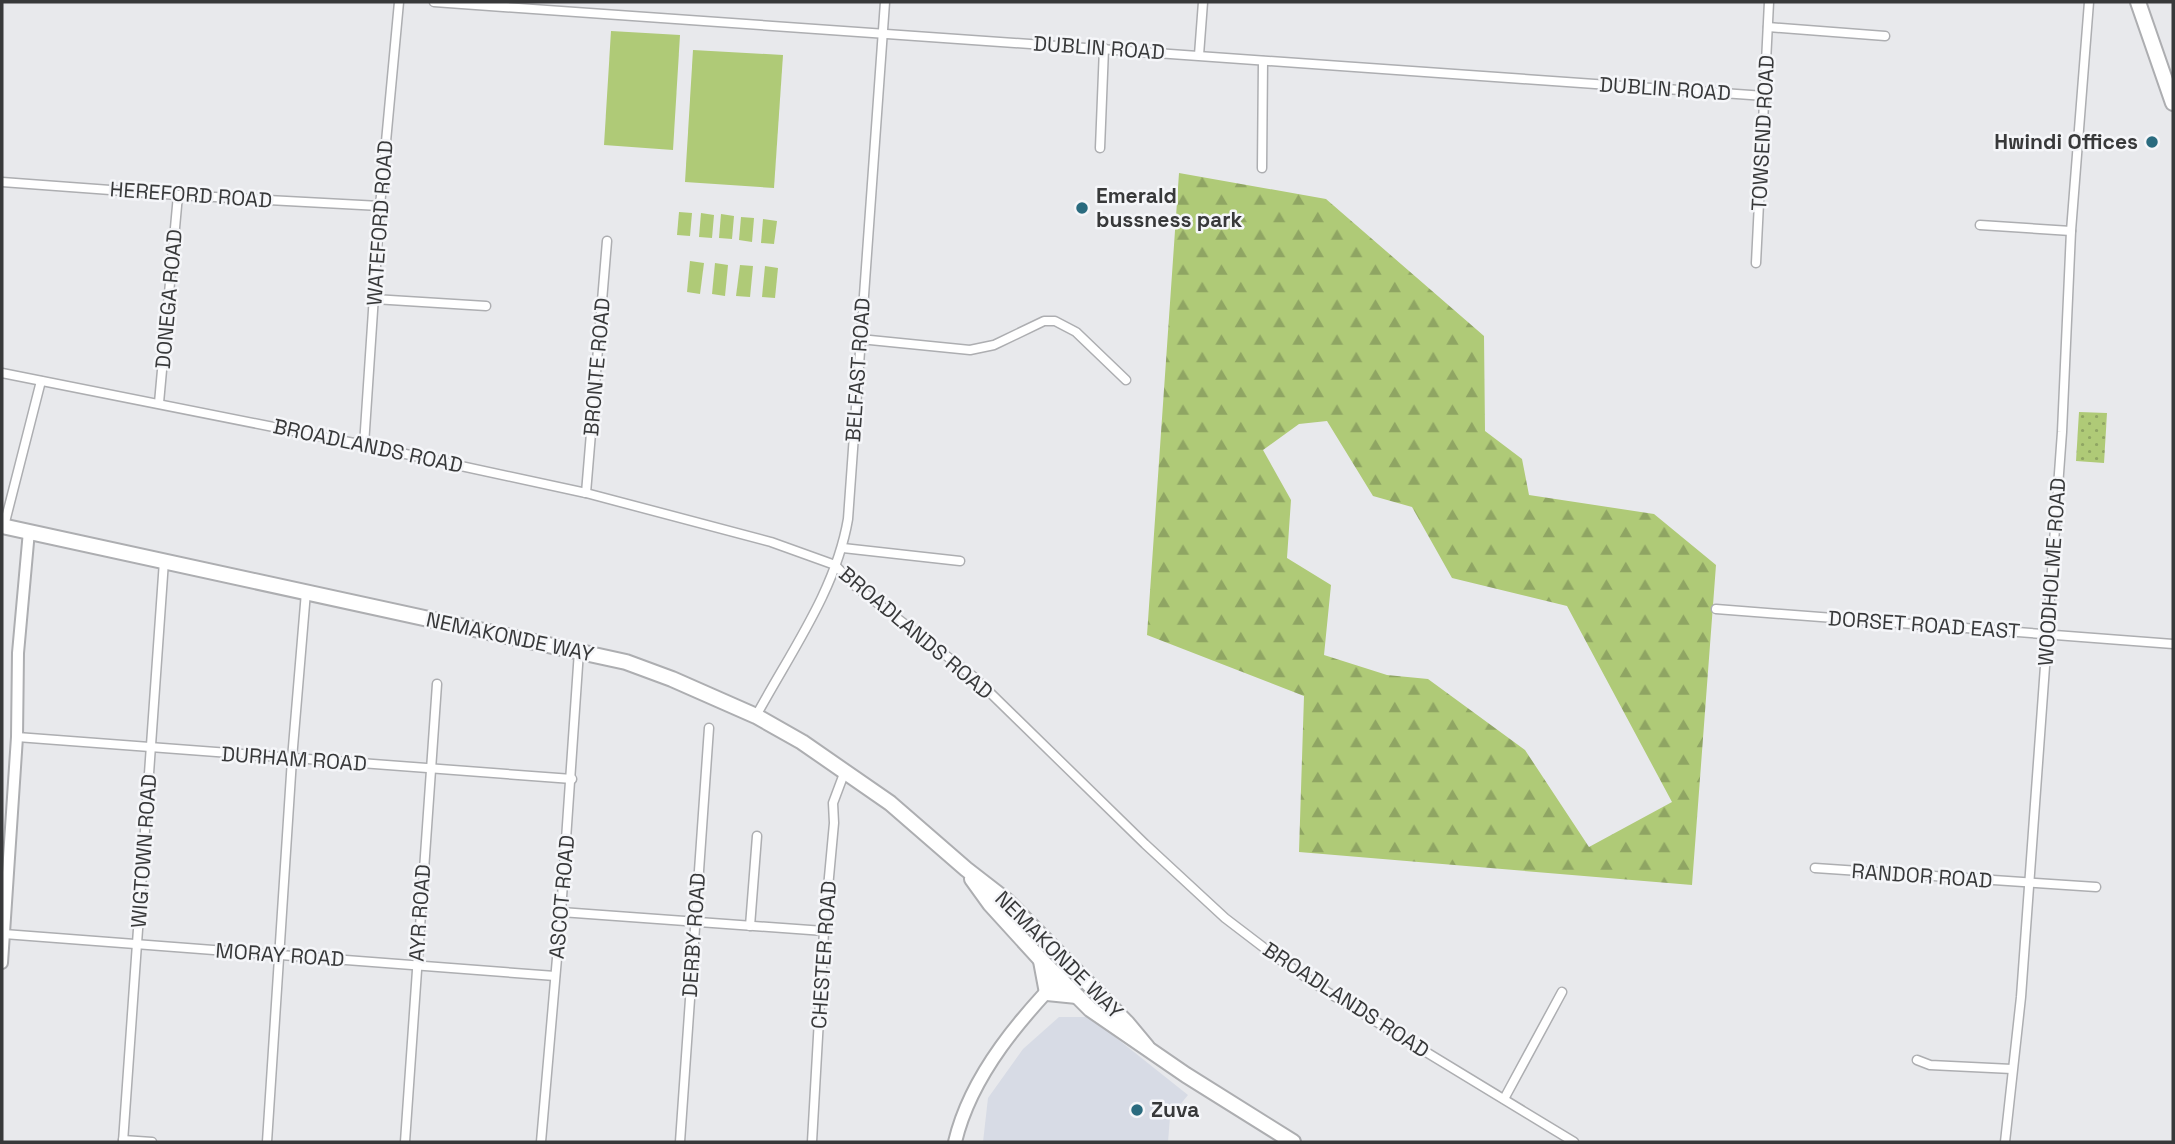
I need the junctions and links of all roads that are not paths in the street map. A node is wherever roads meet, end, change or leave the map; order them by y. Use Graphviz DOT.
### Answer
graph roads {
  1 [pos="399,2"];
  2 [pos="434,2"];
  3 [pos="885,2"];
  4 [pos="1203,2"];
  5 [pos="1769,2"];
  6 [pos="2089,2"];
  7 [pos="2138,2"];
  8 [pos="1768,27"];
  9 [pos="883,34"];
  10 [pos="1885,36"];
  11 [pos="1104,48"];
  12 [pos="1199,55"];
  13 [pos="1263,61"];
  14 [pos="1765,96"];
  15 [pos="2173,103"];
  16 [pos="1100,148"];
  17 [pos="1262,168"];
  18 [pos="2,181"];
  19 [pos="178,195"];
  20 [pos="380,206"];
  21 [pos="1980,225"];
  22 [pos="2071,230"];
  23 [pos="607,241"];
  24 [pos="1756,263"];
  25 [pos="374,299"];
  26 [pos="486,306"];
  27 [pos="860,339"];
  28 [pos="2,373"];
  29 [pos="1126,380"];
  30 [pos="41,381"];
  31 [pos="159,403"];
  32 [pos="364,445"];
  33 [pos="586,493"];
  34 [pos="3,526"];
  35 [pos="29,531"];
  36 [pos="843,548"];
  37 [pos="164,561"];
  38 [pos="960,561"];
  39 [pos="835,565"];
  40 [pos="306,592"];
  41 [pos="1716,609"];
  42 [pos="2047,635"];
  43 [pos="2173,643"];
  44 [pos="579,651"];
  45 [pos="437,684"];
  46 [pos="756,716"];
  47 [pos="709,728"];
  48 [pos="17,737"];
  49 [pos="151,749"];
  50 [pos="292,759"];
  51 [pos="431,768"];
  52 [pos="845,771"];
  53 [pos="572,779"];
  54 [pos="757,836"];
  55 [pos="966,869"];
  56 [pos="1815,869"];
  57 [pos="2029,882"];
  58 [pos="2096,887"];
  59 [pos="561,912"];
  60 [pos="695,922"];
  61 [pos="750,926"];
  62 [pos="824,932"];
  63 [pos="4,934"];
  64 [pos="138,945"];
  65 [pos="278,955"];
  66 [pos="1041,960"];
  67 [pos="2,962"];
  68 [pos="416,966"];
  69 [pos="1071,966"];
  70 [pos="555,976"];
  71 [pos="1059,978"];
  72 [pos="1562,992"];
  73 [pos="1047,993"];
  74 [pos="1077,996"];
  75 [pos="1147,1047"];
  76 [pos="1917,1059"];
  77 [pos="2012,1069"];
  78 [pos="1504,1099"];
  79 [pos="123,1141"];
  80 [pos="152,1142"];
  81 [pos="267,1142"];
  82 [pos="405,1142"];
  83 [pos="541,1142"];
  84 [pos="680,1142"];
  85 [pos="812,1142"];
  86 [pos="955,1142"];
  87 [pos="1293,1142"];
  88 [pos="1574,1142"];
  89 [pos="2005,1142"];
  1 -- 20 [label="street, WATEFORD ROAD"];
  2 -- 9 [label="street, DUBLIN ROAD"];
  3 -- 9 [label="street, BELFAST ROAD"];
  4 -- 12 [label="street"];
  5 -- 8 [label="street, TOWSEND ROAD"];
  6 -- 22 [label="street, WOODHOLME ROAD"];
  7 -- 15 [label="highway"];
  8 -- 10 [label="street"];
  8 -- 14 [label="street, TOWSEND ROAD"];
  9 -- 11 [label="street, DUBLIN ROAD"];
  9 -- 27 [label="street, BELFAST ROAD"];
  11 -- 12 [label="street, DUBLIN ROAD"];
  11 -- 16 [label="street"];
  12 -- 13 [label="street, DUBLIN ROAD"];
  13 -- 14 [label="street, DUBLIN ROAD"];
  13 -- 17 [label="street"];
  14 -- 24 [label="street, TOWSEND ROAD"];
  18 -- 19 [label="street, HEREFORD ROAD"];
  19 -- 20 [label="street, HEREFORD ROAD"];
  19 -- 31 [label="street, DONEGA ROAD"];
  20 -- 25 [label="street, WATEFORD ROAD"];
  21 -- 22 [label="street"];
  22 -- 42 [label="street, WOODHOLME ROAD"];
  23 -- 33 [label="street, BRONTE ROAD"];
  25 -- 26 [label="street"];
  25 -- 32 [label="street, WATEFORD ROAD"];
  27 -- 29 [label="street"];
  27 -- 36 [label="street, BELFAST ROAD"];
  28 -- 30 [label="street, BROADLANDS ROAD"];
  30 -- 31 [label="street, BROADLANDS ROAD"];
  30 -- 34 [label="street"];
  31 -- 32 [label="street, BROADLANDS ROAD"];
  32 -- 33 [label="street, BROADLANDS ROAD"];
  33 -- 39 [label="street, BROADLANDS ROAD"];
  34 -- 35 [label="highway, NEMAKONDE WAY"];
  35 -- 37 [label="highway, NEMAKONDE WAY"];
  35 -- 48 [label="street"];
  36 -- 38 [label="street"];
  36 -- 39 [label="street, BELFAST ROAD"];
  37 -- 40 [label="highway, NEMAKONDE WAY"];
  37 -- 49 [label="street, WIGTOWN ROAD"];
  39 -- 46 [label="street, BELFAST ROAD"];
  39 -- 78 [label="street, BROADLANDS ROAD"];
  40 -- 44 [label="highway, NEMAKONDE WAY"];
  40 -- 50 [label="street"];
  41 -- 42 [label="street, DORSET ROAD EAST"];
  42 -- 43 [label="street, DORSET ROAD EAST"];
  42 -- 57 [label="street, WOODHOLME ROAD"];
  44 -- 46 [label="highway, NEMAKONDE WAY"];
  44 -- 53 [label="street, ASCOT ROAD"];
  45 -- 51 [label="street, AYR ROAD"];
  46 -- 52 [label="highway, NEMAKONDE WAY"];
  47 -- 60 [label="street, DERBY ROAD"];
  48 -- 49 [label="street, DURHAM ROAD"];
  48 -- 63 [label="street"];
  49 -- 50 [label="street, DURHAM ROAD"];
  49 -- 64 [label="street, WIGTOWN ROAD"];
  50 -- 51 [label="street, DURHAM ROAD"];
  50 -- 65 [label="street"];
  51 -- 53 [label="street, DURHAM ROAD"];
  51 -- 68 [label="street, AYR ROAD"];
  52 -- 55 [label="highway, NEMAKONDE WAY"];
  52 -- 62 [label="street, CHESTER ROAD"];
  53 -- 59 [label="street, ASCOT ROAD"];
  54 -- 61 [label="street"];
  55 -- 66 [label="highway, NEMAKONDE WAY"];
  55 -- 69 [label="highway, NEMAKONDE WAY"];
  56 -- 57 [label="street, RANDOR ROAD"];
  57 -- 58 [label="street, RANDOR ROAD"];
  57 -- 77 [label="street, WOODHOLME ROAD"];
  59 -- 60 [label="street"];
  59 -- 70 [label="street, ASCOT ROAD"];
  60 -- 61 [label="street"];
  60 -- 84 [label="street, DERBY ROAD"];
  61 -- 62 [label="street"];
  62 -- 85 [label="street, CHESTER ROAD"];
  63 -- 64 [label="street, MORAY ROAD"];
  63 -- 67 [label="street"];
  64 -- 65 [label="street, MORAY ROAD"];
  64 -- 79 [label="street, WIGTOWN ROAD"];
  65 -- 68 [label="street, MORAY ROAD"];
  65 -- 81 [label="street"];
  66 -- 71 [label="highway, NEMAKONDE WAY"];
  66 -- 73 [label="highway"];
  68 -- 70 [label="street, MORAY ROAD"];
  68 -- 82 [label="street, AYR ROAD"];
  69 -- 71 [label="main road"];
  69 -- 75 [label="highway, NEMAKONDE WAY"];
  70 -- 83 [label="street, ASCOT ROAD"];
  71 -- 73 [label="main road"];
  71 -- 74 [label="highway, NEMAKONDE WAY"];
  72 -- 78 [label="street"];
  73 -- 74 [label="highway"];
  73 -- 86 [label="main road"];
  74 -- 75 [label="highway, NEMAKONDE WAY"];
  75 -- 87 [label="highway, NEMAKONDE WAY"];
  76 -- 77 [label="street"];
  77 -- 89 [label="street, WOODHOLME ROAD"];
  78 -- 88 [label="street, BROADLANDS ROAD"];
  79 -- 80 [label="street"];
}
